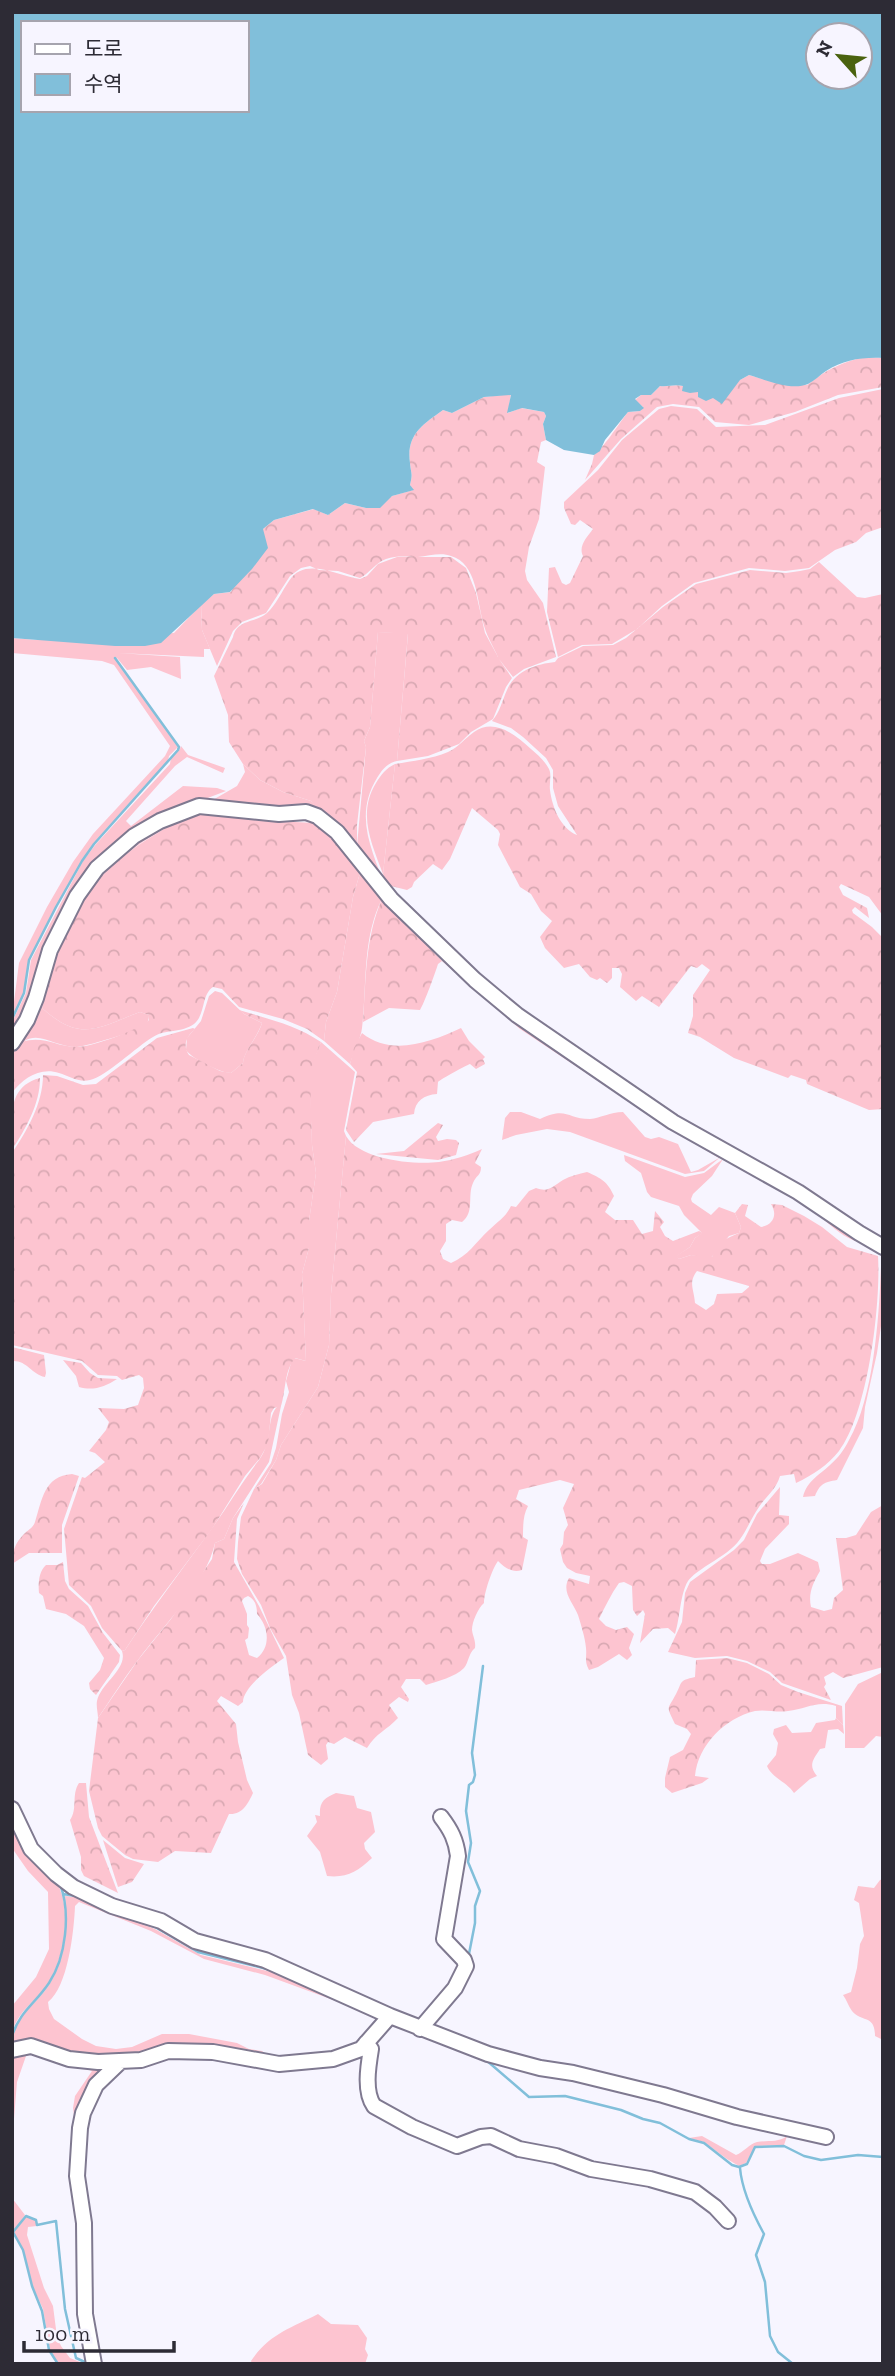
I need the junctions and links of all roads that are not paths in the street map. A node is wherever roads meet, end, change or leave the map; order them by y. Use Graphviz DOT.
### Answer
graph roads {
  1 [pos="12,1043"];
  2 [pos="883,1247"];
  3 [pos="12,1809"];
  4 [pos="441,1816"];
  5 [pos="390,2016"];
  6 [pos="420,2029"];
  7 [pos="366,2043"];
  8 [pos="12,2050"];
  9 [pos="121,2061"];
  10 [pos="826,2137"];
  11 [pos="728,2221"];
  12 [pos="94,2364"];
  1 -- 2 [label="street"];
  3 -- 5 [label="street"];
  4 -- 6 [label="street"];
  5 -- 6 [label="street"];
  5 -- 7 [label="street"];
  6 -- 10 [label="street"];
  7 -- 9 [label="street"];
  7 -- 11 [label="street"];
  8 -- 9 [label="street"];
  9 -- 12 [label="street"];
}
